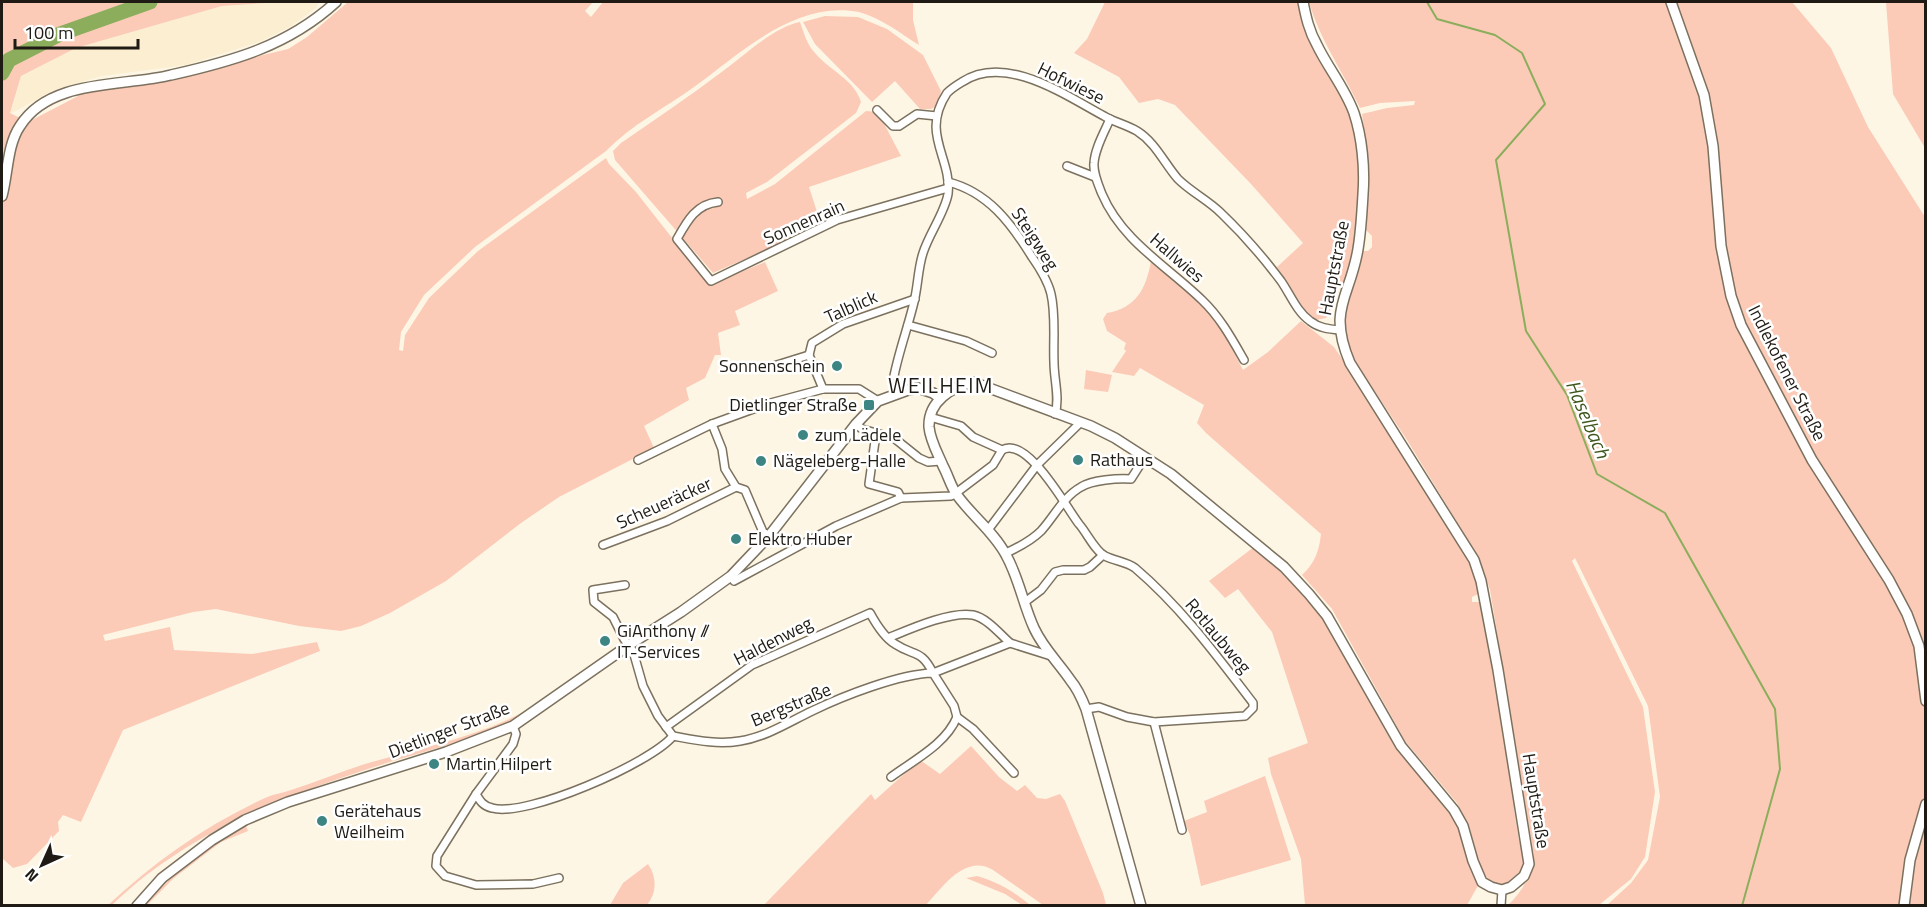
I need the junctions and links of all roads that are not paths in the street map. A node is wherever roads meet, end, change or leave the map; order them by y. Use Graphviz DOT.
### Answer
graph roads {
  1 [pos="336,2"];
  2 [pos="1303,2"];
  3 [pos="1671,2"];
  4 [pos="877,110"];
  5 [pos="937,116"];
  6 [pos="1110,119"];
  7 [pos="1068,166"];
  8 [pos="1095,177"];
  9 [pos="948,185"];
  10 [pos="2,196"];
  11 [pos="718,202"];
  12 [pos="915,299"];
  13 [pos="908,325"];
  14 [pos="1340,330"];
  15 [pos="992,353"];
  16 [pos="809,355"];
  17 [pos="1244,360"];
  18 [pos="764,369"];
  19 [pos="894,376"];
  20 [pos="823,389"];
  21 [pos="940,398"];
  22 [pos="878,401"];
  23 [pos="1055,414"];
  24 [pos="930,417"];
  25 [pos="1081,422"];
  26 [pos="712,424"];
  27 [pos="856,424"];
  28 [pos="876,434"];
  29 [pos="1002,450"];
  30 [pos="1145,457"];
  31 [pos="638,460"];
  32 [pos="941,461"];
  33 [pos="1037,465"];
  34 [pos="736,487"];
  35 [pos="956,493"];
  36 [pos="901,498"];
  37 [pos="1063,502"];
  38 [pos="988,530"];
  39 [pos="769,536"];
  40 [pos="603,545"];
  41 [pos="1006,554"];
  42 [pos="1103,555"];
  43 [pos="731,576"];
  44 [pos="625,585"];
  45 [pos="1025,602"];
  46 [pos="888,638"];
  47 [pos="1010,643"];
  48 [pos="629,645"];
  49 [pos="1053,656"];
  50 [pos="933,673"];
  51 [pos="1926,701"];
  52 [pos="1086,709"];
  53 [pos="957,717"];
  54 [pos="1154,722"];
  55 [pos="513,726"];
  56 [pos="666,727"];
  57 [pos="672,736"];
  58 [pos="1014,773"];
  59 [pos="891,777"];
  60 [pos="476,794"];
  61 [pos="1926,804"];
  62 [pos="1182,830"];
  63 [pos="559,878"];
  64 [pos="1502,890"];
  65 [pos="137,906"];
  66 [pos="1141,906"];
  67 [pos="1501,906"];
  68 [pos="1904,906"];
  1 -- 10 [label="street"];
  2 -- 14 [label="street, Hauptstraße"];
  3 -- 51 [label="street, Indlekofener Straße"];
  4 -- 5 [label="street"];
  5 -- 6 [label="street, Hofwiese"];
  5 -- 9 [label="street"];
  6 -- 8 [label="street, Hallwies"];
  6 -- 14 [label="street, Hofwiese"];
  7 -- 8 [label="street"];
  8 -- 17 [label="street, Hallwies"];
  9 -- 11 [label="street, Sonnenrain"];
  9 -- 12 [label="street"];
  9 -- 23 [label="street, Steigweg"];
  12 -- 13 [label="street"];
  12 -- 16 [label="street, Talblick"];
  13 -- 15 [label="street"];
  13 -- 19 [label="street"];
  14 -- 64 [label="street, Hauptstraße"];
  16 -- 18 [label="street"];
  16 -- 20 [label="street"];
  20 -- 22 [label="street"];
  20 -- 26 [label="street"];
  21 -- 22 [label="street, Dietlinger Straße"];
  21 -- 23 [label="street"];
  21 -- 24 [label="street"];
  22 -- 27 [label="street, Dietlinger Straße"];
  23 -- 25 [label="street"];
  24 -- 29 [label="street"];
  24 -- 32 [label="street"];
  25 -- 30 [label="street"];
  25 -- 33 [label="street"];
  26 -- 31 [label="street"];
  26 -- 34 [label="street"];
  27 -- 28 [label="street"];
  27 -- 39 [label="street, Dietlinger Straße"];
  28 -- 32 [label="street"];
  28 -- 36 [label="street"];
  29 -- 33 [label="street"];
  29 -- 35 [label="street"];
  30 -- 37 [label="street"];
  30 -- 64 [label="street"];
  32 -- 35 [label="street"];
  33 -- 37 [label="street"];
  33 -- 38 [label="street"];
  34 -- 39 [label="street"];
  34 -- 40 [label="street, Scheueräcker"];
  35 -- 36 [label="street"];
  35 -- 38 [label="street"];
  36 -- 43 [label="street"];
  37 -- 41 [label="street"];
  37 -- 42 [label="street"];
  38 -- 41 [label="street"];
  39 -- 43 [label="street, Dietlinger Straße"];
  41 -- 45 [label="street"];
  42 -- 45 [label="street"];
  42 -- 54 [label="street, Rotlaubweg"];
  43 -- 48 [label="street, Dietlinger Straße"];
  44 -- 48 [label="street"];
  45 -- 49 [label="street"];
  46 -- 47 [label="street"];
  46 -- 50 [label="street"];
  46 -- 56 [label="street, Haldenweg"];
  47 -- 49 [label="street"];
  47 -- 50 [label="street, Bergstraße"];
  48 -- 55 [label="street, Dietlinger Straße"];
  48 -- 56 [label="street"];
  49 -- 52 [label="street"];
  50 -- 53 [label="street"];
  50 -- 57 [label="street, Bergstraße"];
  52 -- 54 [label="street, Rotlaubweg"];
  52 -- 66 [label="street"];
  53 -- 58 [label="street"];
  53 -- 59 [label="street"];
  54 -- 62 [label="street"];
  55 -- 60 [label="street"];
  55 -- 65 [label="street, Dietlinger Straße"];
  56 -- 57 [label="street"];
  57 -- 60 [label="street"];
  60 -- 63 [label="street"];
  61 -- 68 [label="street"];
  64 -- 67 [label="street"];
}
